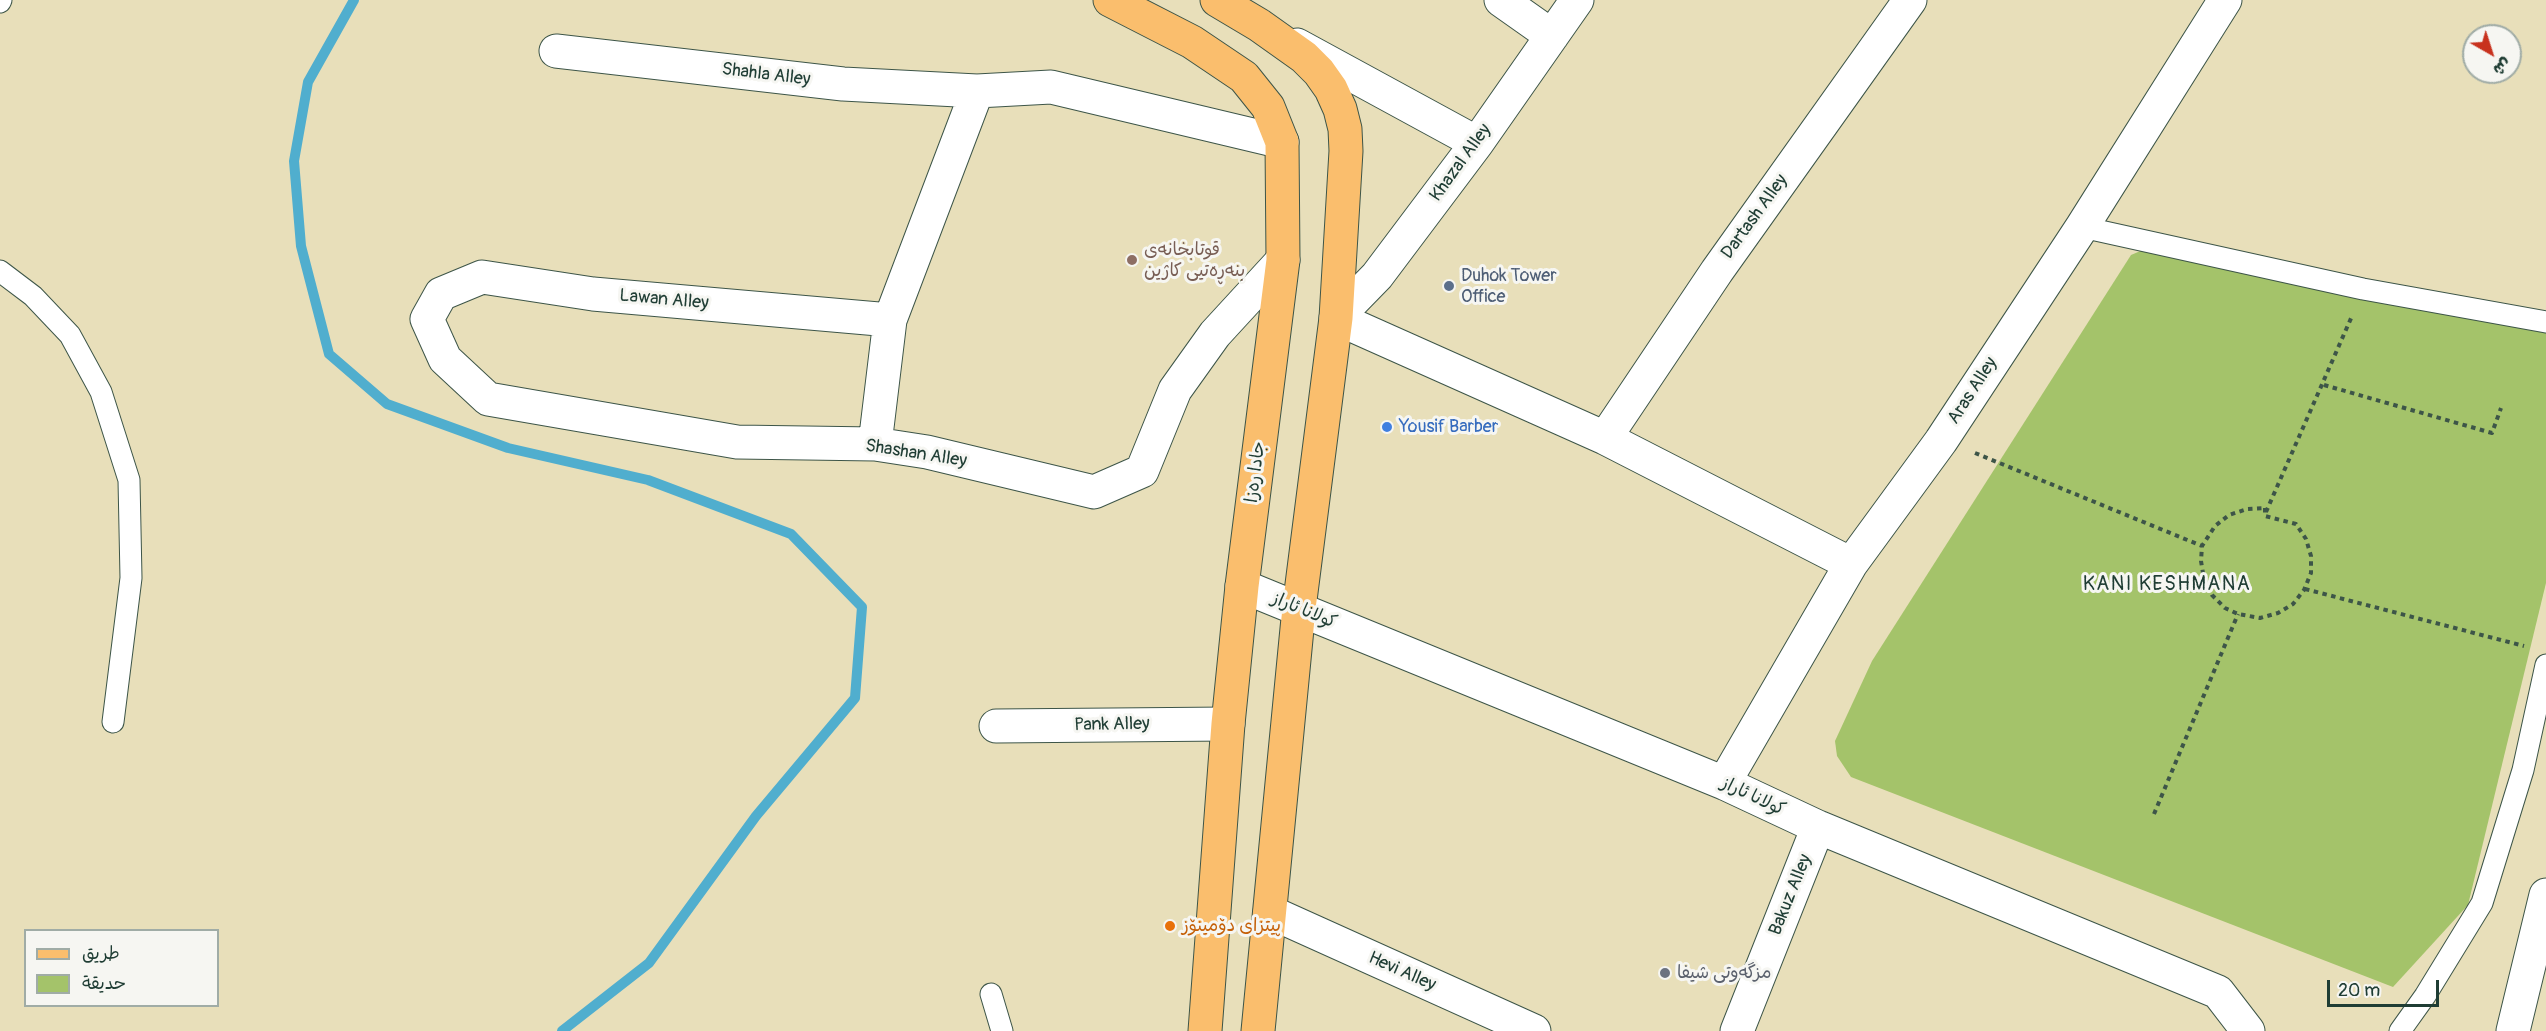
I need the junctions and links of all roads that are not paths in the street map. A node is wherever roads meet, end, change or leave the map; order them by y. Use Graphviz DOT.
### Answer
graph roads {
  1 [pos="1110,0"];
  2 [pos="1217,0"];
  3 [pos="1501,0"];
  4 [pos="1577,0"];
  5 [pos="1910,0"];
  6 [pos="2225,0"];
  7 [pos="1252,21"];
  8 [pos="1552,36"];
  9 [pos="556,51"];
  10 [pos="977,91"];
  11 [pos="1282,142"];
  12 [pos="1477,143"];
  13 [pos="2082,227"];
  14 [pos="1283,260"];
  15 [pos="0,271"];
  16 [pos="441,294"];
  17 [pos="1336,318"];
  18 [pos="890,320"];
  19 [pos="2546,322"];
  20 [pos="1605,438"];
  21 [pos="875,444"];
  22 [pos="1851,564"];
  23 [pos="1242,586"];
  24 [pos="1299,608"];
  25 [pos="2540,657"];
  26 [pos="113,722"];
  27 [pos="1228,724"];
  28 [pos="996,726"];
  29 [pos="1724,783"];
  30 [pos="1818,827"];
  31 [pos="2546,895"];
  32 [pos="1270,912"];
  33 [pos="991,994"];
  34 [pos="1002,1031"];
  35 [pos="1205,1031"];
  36 [pos="1258,1031"];
  37 [pos="1534,1031"];
  38 [pos="1737,1031"];
  39 [pos="2248,1031"];
  40 [pos="2400,1031"];
  41 [pos="2513,1031"];
  1 -- 11 [label="main road, جادا ره‌زا"];
  2 -- 7 [label="main road"];
  3 -- 8 [label="street"];
  4 -- 8 [label="street, Khazal Alley"];
  5 -- 20 [label="street, Dartash Alley"];
  6 -- 13 [label="street, Aras Alley"];
  7 -- 12 [label="street"];
  7 -- 17 [label="main road"];
  8 -- 12 [label="street, Khazal Alley"];
  9 -- 10 [label="street, Shahla Alley"];
  10 -- 11 [label="street, Shahla Alley"];
  10 -- 18 [label="street"];
  11 -- 14 [label="main road, جادا ره‌زا"];
  12 -- 17 [label="street, Khazal Alley"];
  13 -- 19 [label="lane"];
  13 -- 22 [label="street, Aras Alley"];
  14 -- 21 [label="street, Shashan Alley"];
  14 -- 23 [label="main road, جادا ره‌زا"];
  15 -- 26 [label="lane"];
  16 -- 18 [label="street, Lawan Alley"];
  16 -- 21 [label="street, Shashan Alley"];
  17 -- 20 [label="street"];
  17 -- 24 [label="main road"];
  18 -- 21 [label="street"];
  20 -- 22 [label="street"];
  22 -- 29 [label="street, Aras Alley"];
  23 -- 24 [label="street, کولانا ئاراز"];
  23 -- 27 [label="main road, جادا ره‌زا"];
  24 -- 29 [label="street, کولانا ئاراز"];
  24 -- 32 [label="main road"];
  25 -- 40 [label="lane"];
  27 -- 28 [label="street, Pank Alley"];
  27 -- 35 [label="main road, جادا ره‌زا"];
  29 -- 30 [label="street, کولانا ئاراز"];
  30 -- 38 [label="street, Bakuz Alley"];
  30 -- 39 [label="street, کولانا ئاراز"];
  31 -- 41 [label="street"];
  32 -- 36 [label="main road"];
  32 -- 37 [label="street, Hevi Alley"];
  33 -- 34 [label="lane"];
}
